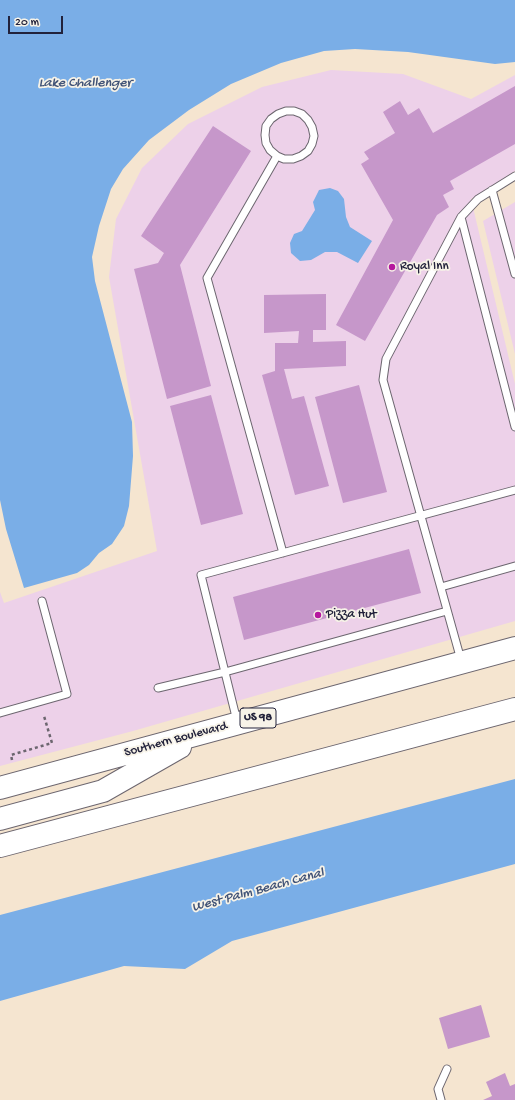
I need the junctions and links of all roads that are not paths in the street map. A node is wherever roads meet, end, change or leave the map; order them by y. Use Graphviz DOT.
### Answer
graph roads {
  1 [pos="277,156"];
  2 [pos="515,176"];
  3 [pos="492,190"];
  4 [pos="461,217"];
  5 [pos="515,274"];
  6 [pos="515,427"];
  7 [pos="515,490"];
  8 [pos="421,516"];
  9 [pos="283,553"];
  10 [pos="515,566"];
  11 [pos="441,587"];
  12 [pos="42,601"];
  13 [pos="447,611"];
  14 [pos="515,648"];
  15 [pos="462,662"];
  16 [pos="225,672"];
  17 [pos="158,688"];
  18 [pos="515,709"];
  19 [pos="0,714"];
  20 [pos="237,723"];
  21 [pos="209,731"];
  22 [pos="0,788"];
  23 [pos="0,819"];
  24 [pos="0,846"];
  25 [pos="447,1069"];
  26 [pos="441,1100"];
  1 -- 1 [label="lane"];
  1 -- 9 [label="lane"];
  2 -- 3 [label="lane"];
  3 -- 4 [label="lane"];
  3 -- 5 [label="lane"];
  4 -- 6 [label="lane"];
  4 -- 8 [label="lane"];
  7 -- 8 [label="lane"];
  8 -- 9 [label="lane"];
  8 -- 11 [label="lane"];
  9 -- 16 [label="lane"];
  10 -- 11 [label="lane"];
  11 -- 13 [label="lane"];
  12 -- 19 [label="lane"];
  13 -- 15 [label="lane"];
  13 -- 16 [label="lane"];
  14 -- 15 [label="highway, Southern Boulevard / US 98"];
  15 -- 20 [label="highway, Southern Boulevard / US 98"];
  16 -- 17 [label="lane"];
  16 -- 20 [label="lane"];
  18 -- 24 [label="highway"];
  20 -- 21 [label="highway, Southern Boulevard / US 98"];
  21 -- 22 [label="highway, Southern Boulevard / US 98"];
  21 -- 23 [label="highway"];
  25 -- 26 [label="lane"];
}
